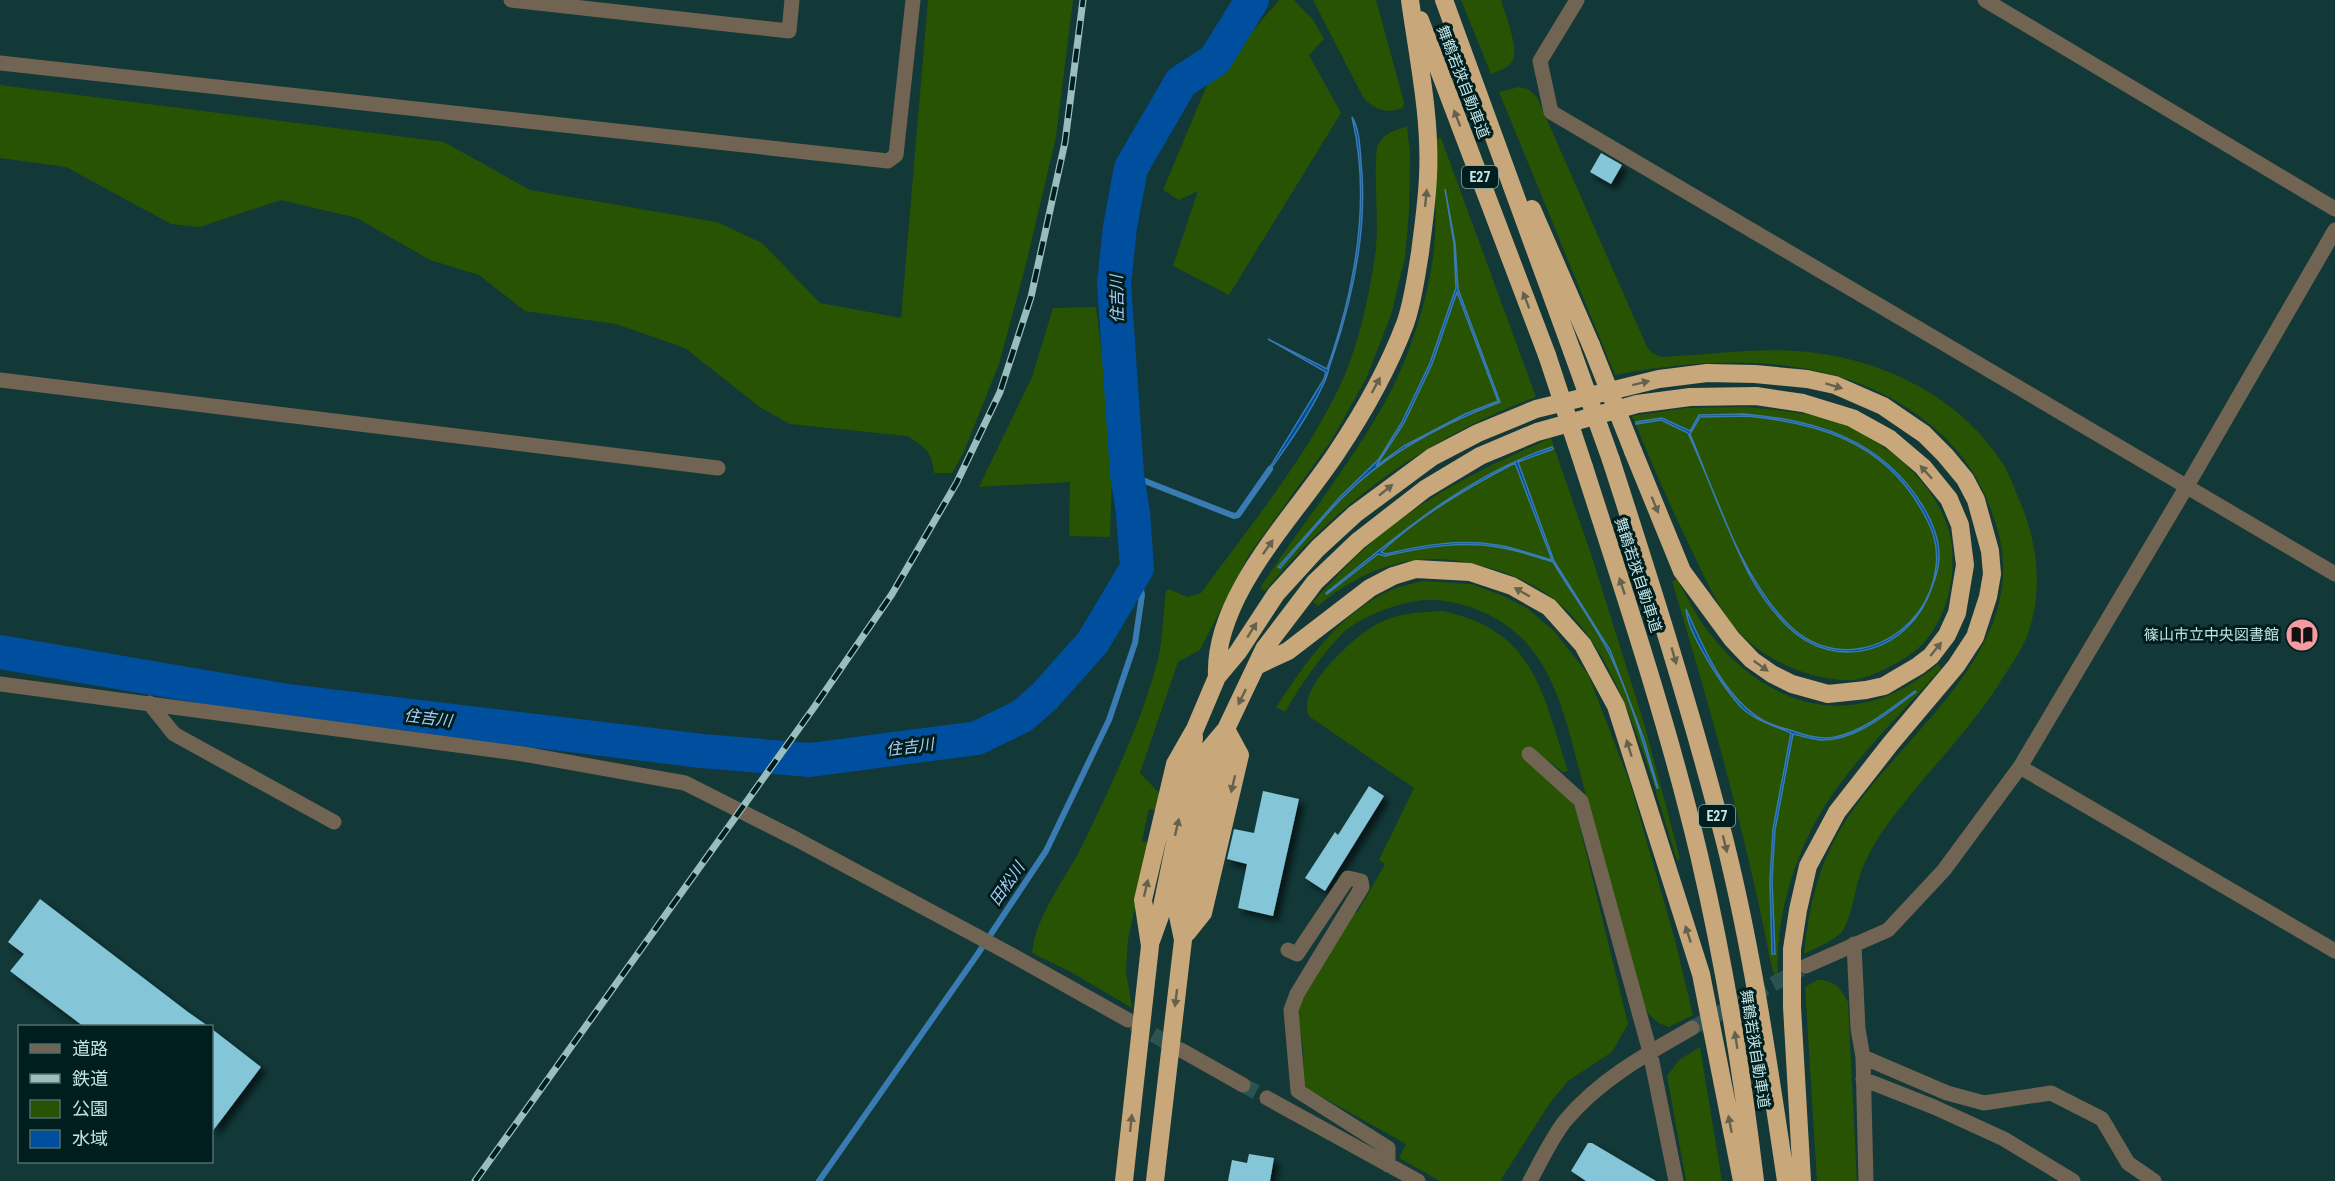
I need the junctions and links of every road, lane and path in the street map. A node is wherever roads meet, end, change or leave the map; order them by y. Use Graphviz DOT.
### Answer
graph roads {
  1 [pos="511,0"];
  2 [pos="792,0"];
  3 [pos="913,0"];
  4 [pos="1411,0"];
  5 [pos="1444,0"];
  6 [pos="1577,0"];
  7 [pos="1985,0"];
  8 [pos="1451,20"];
  9 [pos="0,63"];
  10 [pos="2335,209"];
  11 [pos="2335,230"];
  12 [pos="0,380"];
  13 [pos="718,468"];
  14 [pos="2187,486"];
  15 [pos="2335,574"];
  16 [pos="1258,665"];
  17 [pos="1217,677"];
  18 [pos="0,684"];
  19 [pos="149,703"];
  20 [pos="1528,754"];
  21 [pos="2020,767"];
  22 [pos="334,822"];
  23 [pos="1854,944"];
  24 [pos="1288,950"];
  25 [pos="2335,951"];
  26 [pos="1806,966"];
  27 [pos="1128,1020"];
  28 [pos="1692,1028"];
  29 [pos="1181,1050"];
  30 [pos="1650,1052"];
  31 [pos="1863,1057"];
  32 [pos="1863,1079"];
  33 [pos="1243,1085"];
  34 [pos="1267,1098"];
  35 [pos="1388,1165"];
  36 [pos="1124,1181"];
  37 [pos="1155,1181"];
  38 [pos="1418,1181"];
  39 [pos="1530,1181"];
  40 [pos="1676,1181"];
  41 [pos="1742,1181"];
  42 [pos="1755,1181"];
  43 [pos="1786,1181"];
  44 [pos="1802,1181"];
  45 [pos="1866,1181"];
  46 [pos="2073,1181"];
  47 [pos="2154,1181"];
  1 -- 2 [label="street"];
  3 -- 9 [label="street"];
  17 -- 4 [label="highway, one-way"];
  42 -- 4 [label="highway, 舞鶴若狭自動車道 / E27, one-way, bridge"];
  5 -- 8 [label="highway, 舞鶴若狭自動車道 / E27"];
  6 -- 14 [label="street"];
  7 -- 10 [label="street"];
  8 -- 16 [label="highway, one-way, bridge"];
  8 -- 43 [label="highway, 舞鶴若狭自動車道 / E27, one-way, bridge"];
  11 -- 14 [label="street"];
  12 -- 13 [label="street"];
  14 -- 15 [label="street"];
  14 -- 21 [label="street"];
  16 -- 37 [label="highway, one-way"];
  41 -- 16 [label="highway, one-way"];
  36 -- 17 [label="highway, one-way"];
  17 -- 44 [label="highway, one-way"];
  18 -- 19 [label="street"];
  19 -- 22 [label="street"];
  19 -- 27 [label="street"];
  20 -- 30 [label="street"];
  21 -- 23 [label="street"];
  21 -- 25 [label="street"];
  23 -- 26 [label="street"];
  23 -- 31 [label="street"];
  24 -- 35 [label="street"];
  28 -- 30 [label="street"];
  29 -- 33 [label="street"];
  30 -- 39 [label="street"];
  30 -- 40 [label="street"];
  31 -- 32 [label="street"];
  31 -- 47 [label="street"];
  32 -- 45 [label="street"];
  32 -- 46 [label="street"];
  34 -- 35 [label="street"];
  35 -- 38 [label="street"];
}
